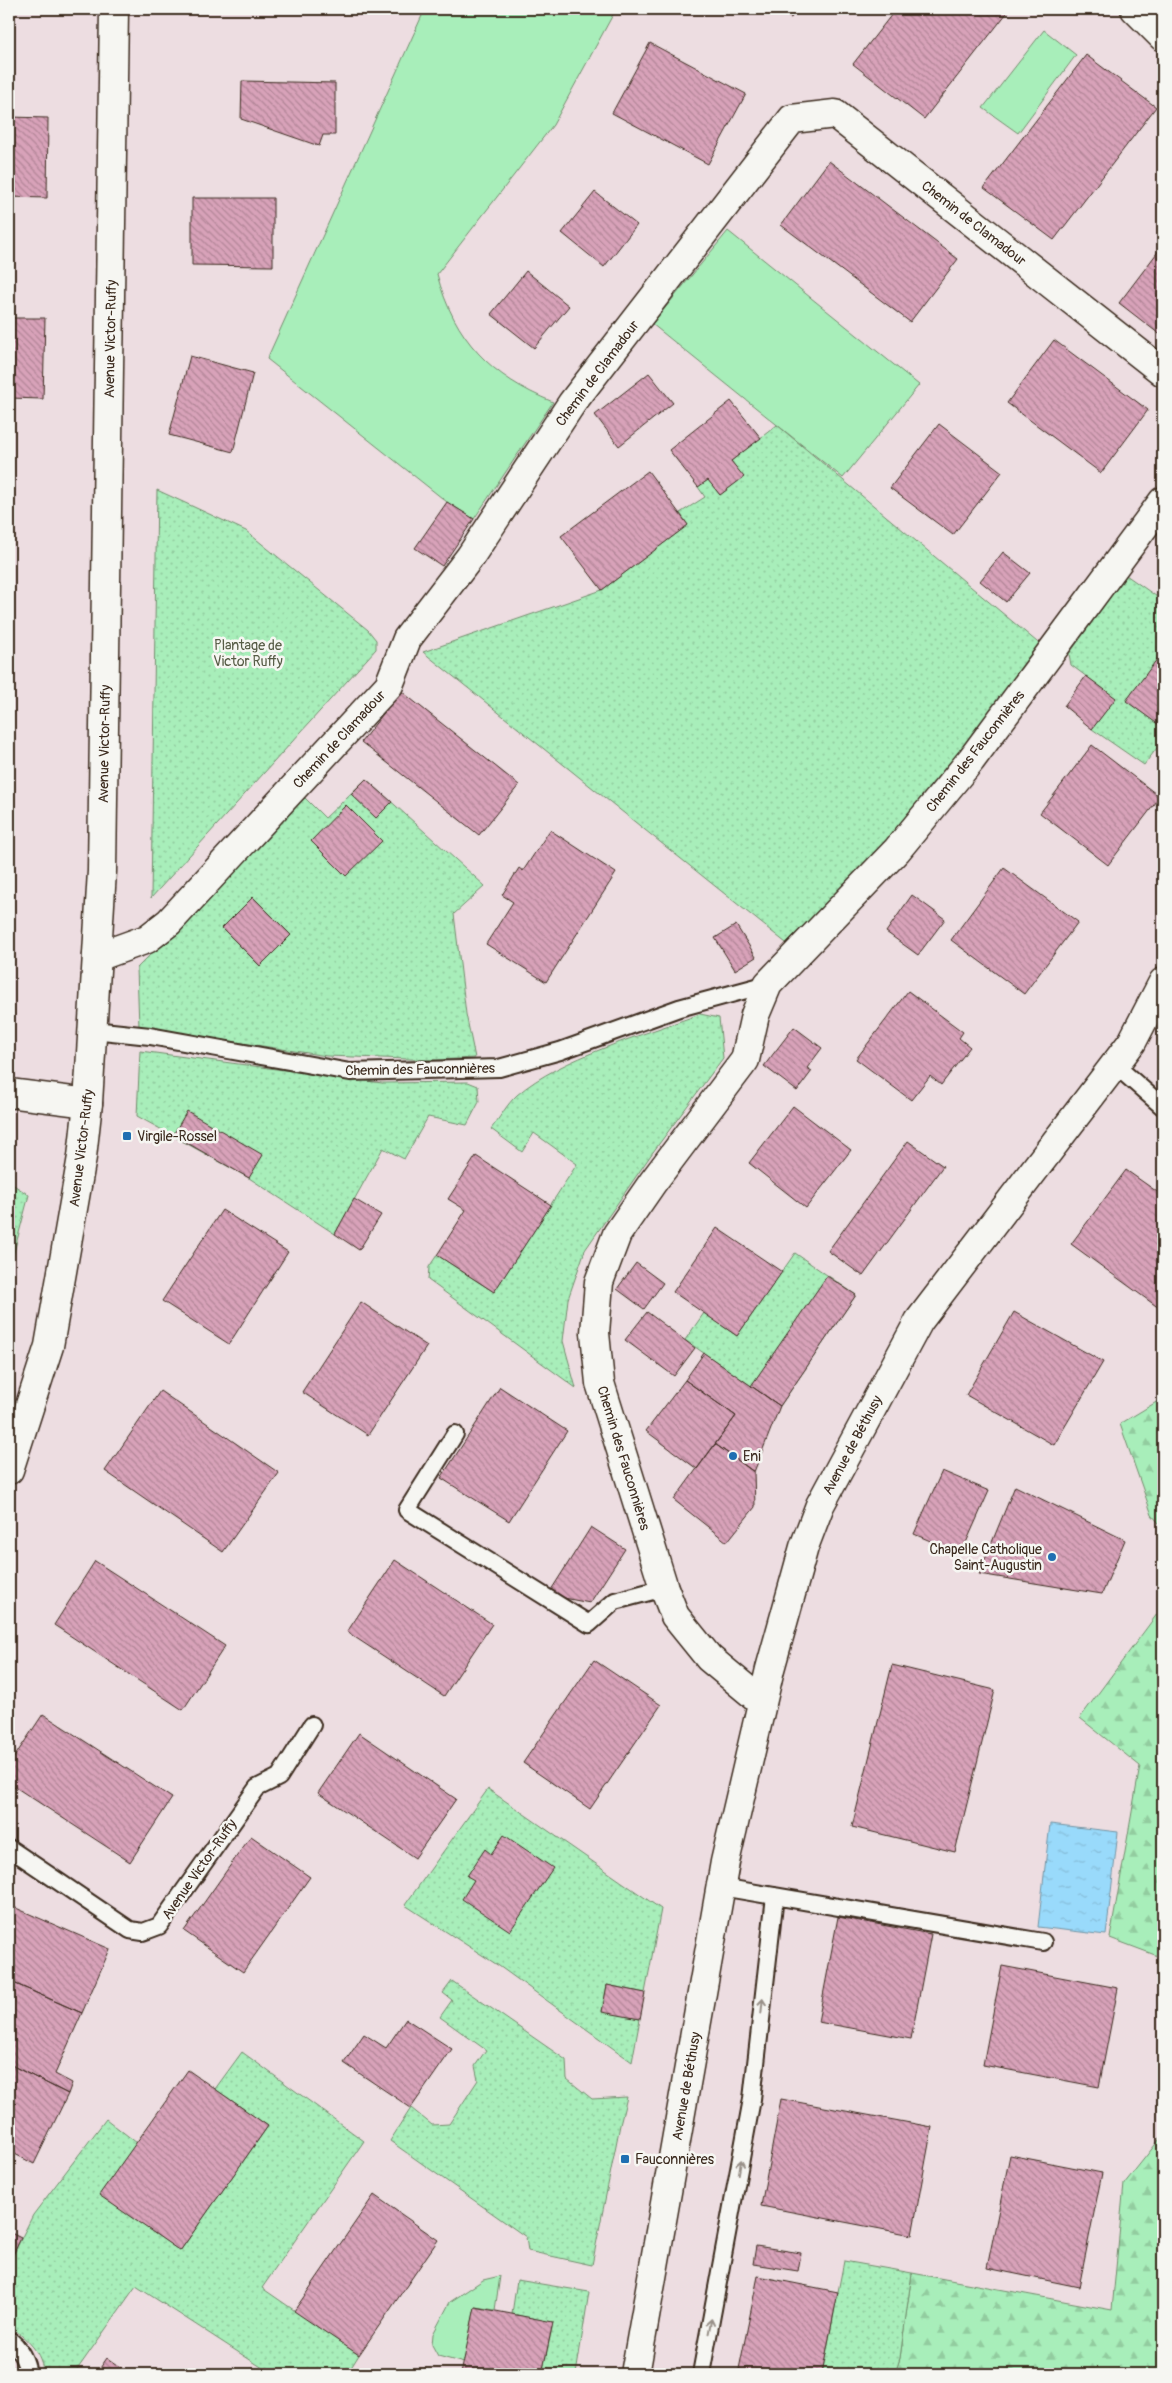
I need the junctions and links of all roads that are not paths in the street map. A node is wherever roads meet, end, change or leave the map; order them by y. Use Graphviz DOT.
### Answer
graph roads {
  1 [pos="114,9"];
  2 [pos="1134,9"];
  3 [pos="1163,37"];
  4 [pos="1163,372"];
  5 [pos="1163,501"];
  6 [pos="97,958"];
  7 [pos="1163,982"];
  8 [pos="768,984"];
  9 [pos="1163,1018"];
  10 [pos="93,1030"];
  11 [pos="1132,1042"];
  12 [pos="1115,1064"];
  13 [pos="9,1093"];
  14 [pos="88,1103"];
  15 [pos="1163,1107"];
  16 [pos="455,1434"];
  17 [pos="9,1470"];
  18 [pos="664,1588"];
  19 [pos="762,1702"];
  20 [pos="312,1725"];
  21 [pos="9,1848"];
  22 [pos="721,1887"];
  23 [pos="775,1896"];
  24 [pos="1043,1942"];
  25 [pos="9,2340"];
  26 [pos="27,2374"];
  27 [pos="635,2374"];
  28 [pos="701,2374"];
  1 -- 6 [label="street, Avenue Victor-Ruffy"];
  2 -- 3 [label="street"];
  4 -- 6 [label="street, Chemin de Clamadour"];
  5 -- 8 [label="street, Chemin des Fauconnières"];
  6 -- 10 [label="street, Avenue Victor-Ruffy"];
  7 -- 11 [label="street, Avenue de Béthusy"];
  8 -- 10 [label="lane, Chemin des Fauconnières"];
  8 -- 18 [label="street, Chemin des Fauconnières"];
  9 -- 11 [label="street, Avenue de Béthusy"];
  10 -- 14 [label="street, Avenue Victor-Ruffy"];
  11 -- 12 [label="street, Avenue de Béthusy"];
  12 -- 15 [label="lane"];
  12 -- 19 [label="street, Avenue de Béthusy"];
  13 -- 14 [label="street"];
  14 -- 17 [label="street, Avenue Victor-Ruffy"];
  16 -- 18 [label="lane"];
  18 -- 19 [label="street, Chemin des Fauconnières"];
  19 -- 22 [label="street, Avenue de Béthusy"];
  20 -- 21 [label="lane, Avenue Victor-Ruffy"];
  22 -- 23 [label="lane"];
  22 -- 27 [label="street, Avenue de Béthusy"];
  23 -- 24 [label="lane"];
  28 -- 23 [label="lane, one-way"];
  25 -- 26 [label="lane"];
}
